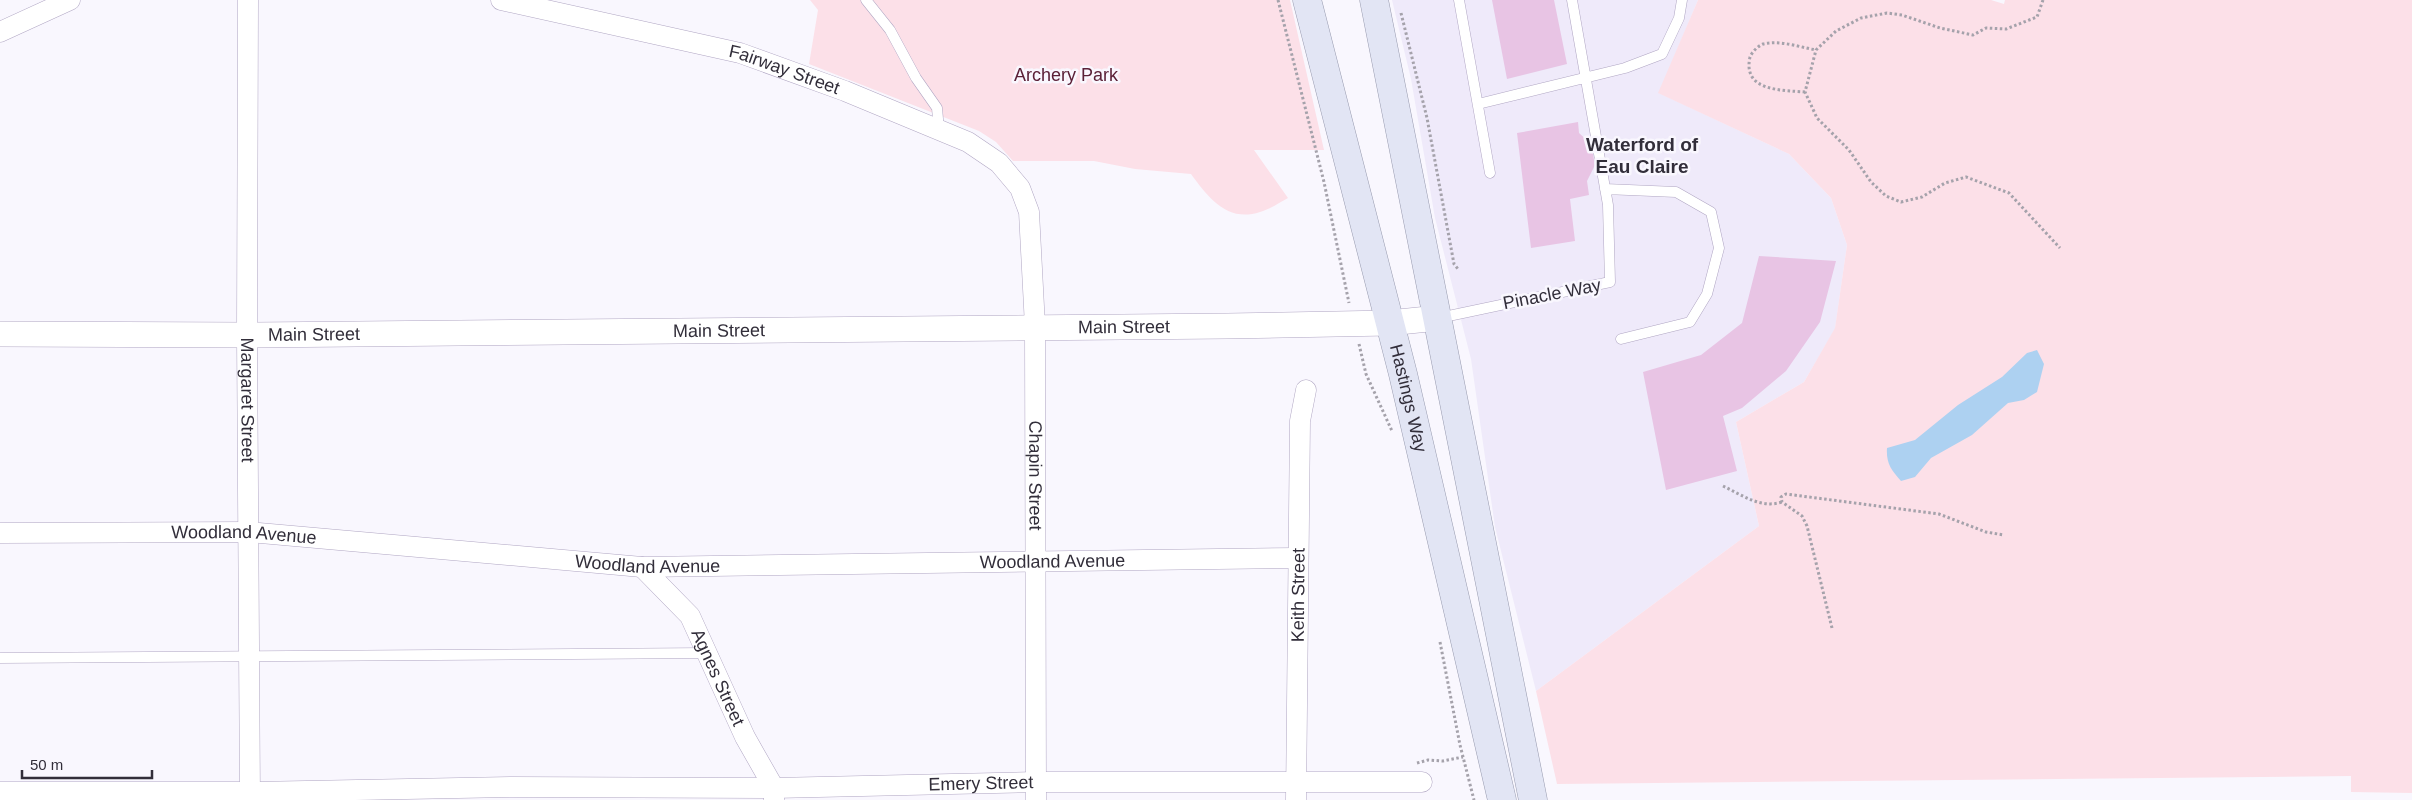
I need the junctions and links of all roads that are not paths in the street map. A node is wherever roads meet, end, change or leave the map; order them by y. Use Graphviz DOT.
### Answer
graph roads {
  1 [pos="70,0"];
  2 [pos="248,0"];
  3 [pos="501,0"];
  4 [pos="866,0"];
  5 [pos="1307,0"];
  6 [pos="1374,0"];
  7 [pos="1459,0"];
  8 [pos="1572,0"];
  9 [pos="1682,0"];
  10 [pos="0,32"];
  11 [pos="1586,76"];
  12 [pos="1478,104"];
  13 [pos="939,130"];
  14 [pos="1490,173"];
  15 [pos="1605,189"];
  16 [pos="1029,212"];
  17 [pos="1438,318"];
  18 [pos="1389,323"];
  19 [pos="1035,326"];
  20 [pos="0,334"];
  21 [pos="247,336"];
  22 [pos="1621,339"];
  23 [pos="1306,390"];
  24 [pos="249,532"];
  25 [pos="0,534"];
  26 [pos="1297,558"];
  27 [pos="1037,560"];
  28 [pos="642,567"];
  29 [pos="707,653"];
  30 [pos="250,656"];
  31 [pos="0,658"];
  32 [pos="1422,782"];
  33 [pos="1036,791"];
  34 [pos="1296,791"];
  35 [pos="0,792"];
  36 [pos="513,794"];
  37 [pos="774,794"];
  38 [pos="250,796"];
  39 [pos="1502,800"];
  40 [pos="1533,800"];
  1 -- 10 [label="street"];
  2 -- 21 [label="street, Margaret Street"];
  3 -- 13 [label="street, Fairway Street"];
  4 -- 13 [label="lane"];
  5 -- 18 [label="main road, Hastings Way"];
  6 -- 17 [label="main road"];
  7 -- 12 [label="lane"];
  8 -- 11 [label="lane, Pinacle Way"];
  9 -- 11 [label="lane"];
  11 -- 12 [label="lane"];
  11 -- 15 [label="lane, Pinacle Way"];
  12 -- 14 [label="lane"];
  13 -- 16 [label="street, Fairway Street"];
  15 -- 17 [label="lane, Pinacle Way"];
  15 -- 22 [label="lane"];
  16 -- 19 [label="street, Chapin Street"];
  17 -- 18 [label="street, Main Street"];
  17 -- 40 [label="main road"];
  18 -- 19 [label="street, Main Street"];
  18 -- 39 [label="main road, Hastings Way"];
  19 -- 21 [label="street, Main Street"];
  19 -- 27 [label="street, Chapin Street"];
  20 -- 21 [label="street, Main Street"];
  21 -- 24 [label="street, Margaret Street"];
  23 -- 26 [label="street, Keith Street"];
  24 -- 25 [label="street, Woodland Avenue"];
  24 -- 28 [label="street, Woodland Avenue"];
  24 -- 30 [label="street, Margaret Street"];
  26 -- 27 [label="street, Woodland Avenue"];
  26 -- 34 [label="street, Keith Street"];
  27 -- 28 [label="street, Woodland Avenue"];
  27 -- 33 [label="street, Chapin Street"];
  28 -- 29 [label="street, Agnes Street"];
  29 -- 30 [label="lane"];
  29 -- 37 [label="street, Agnes Street"];
  30 -- 31 [label="lane"];
  30 -- 38 [label="street, Margaret Street"];
  32 -- 34 [label="street, Emery Street"];
  33 -- 34 [label="street, Emery Street"];
  33 -- 37 [label="street, Emery Street"];
  35 -- 38 [label="street, Emery Street"];
  36 -- 37 [label="street, Emery Street"];
  36 -- 38 [label="street, Emery Street"];
}
